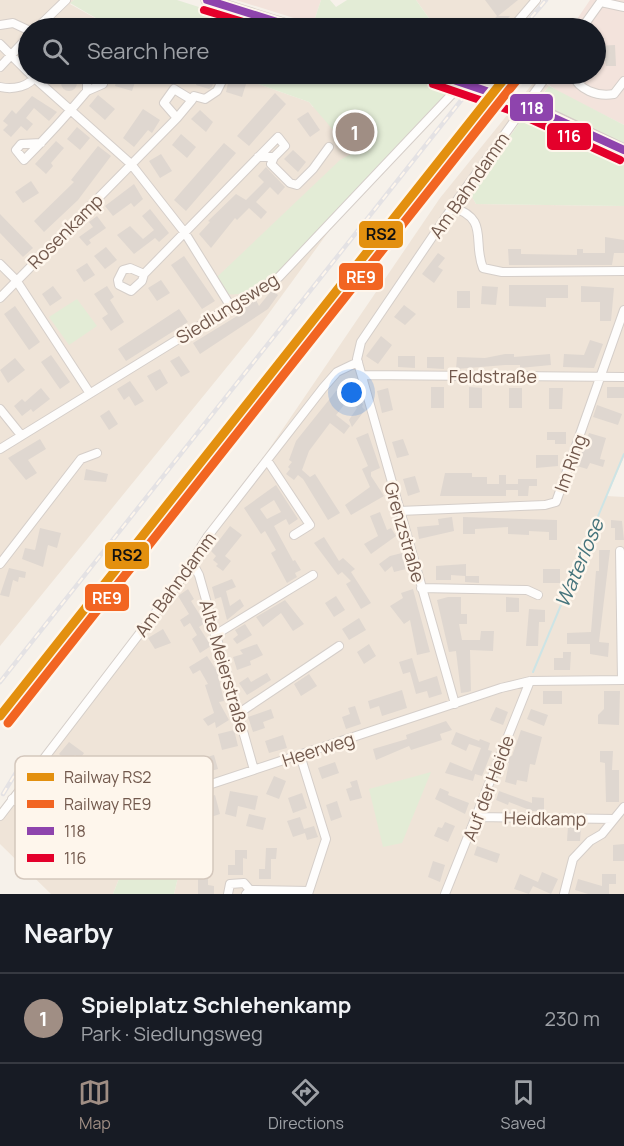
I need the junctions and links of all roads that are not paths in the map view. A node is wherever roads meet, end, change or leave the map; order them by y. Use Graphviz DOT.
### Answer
graph roads {
  1 [pos="66,0"];
  2 [pos="207,0"];
  3 [pos="536,0"];
  4 [pos="602,1"];
  5 [pos="624,7"];
  6 [pos="48,18"];
  7 [pos="264,18"];
  8 [pos="521,18"];
  9 [pos="589,18"];
  10 [pos="0,25"];
  11 [pos="18,25"];
  12 [pos="0,44"];
  13 [pos="18,48"];
  14 [pos="11,55"];
  15 [pos="18,62"];
  16 [pos="0,67"];
  17 [pos="624,81"];
  18 [pos="24,84"];
  19 [pos="42,84"];
  20 [pos="87,84"];
  21 [pos="103,84"];
  22 [pos="220,84"];
  23 [pos="462,84"];
  24 [pos="464,84"];
  25 [pos="541,84"];
  26 [pos="580,84"];
  27 [pos="0,87"];
  28 [pos="87,91"];
  29 [pos="192,100"];
  30 [pos="69,109"];
  31 [pos="177,118"];
  32 [pos="41,142"];
  33 [pos="328,147"];
  34 [pos="624,150"];
  35 [pos="258,157"];
  36 [pos="274,157"];
  37 [pos="131,164"];
  38 [pos="452,207"];
  39 [pos="185,232"];
  40 [pos="0,264"];
  41 [pos="624,271"];
  42 [pos="144,274"];
  43 [pos="16,280"];
  44 [pos="0,298"];
  45 [pos="231,307"];
  46 [pos="624,310"];
  47 [pos="357,361"];
  48 [pos="362,375"];
  49 [pos="601,377"];
  50 [pos="624,377"];
  51 [pos="89,392"];
  52 [pos="0,409"];
  53 [pos="21,435"];
  54 [pos="0,449"];
  55 [pos="96,453"];
  56 [pos="267,460"];
  57 [pos="399,511"];
  58 [pos="294,535"];
  59 [pos="620,551"];
  60 [pos="192,562"];
  61 [pos="0,564"];
  62 [pos="313,575"];
  63 [pos="421,588"];
  64 [pos="538,595"];
  65 [pos="622,595"];
  66 [pos="215,635"];
  67 [pos="339,646"];
  68 [pos="623,680"];
  69 [pos="530,681"];
  70 [pos="455,704"];
  71 [pos="239,713"];
  72 [pos="300,755"];
  73 [pos="45,756"];
  74 [pos="254,770"];
  75 [pos="213,784"];
  76 [pos="15,795"];
  77 [pos="12,799"];
  78 [pos="15,801"];
  79 [pos="624,807"];
  80 [pos="0,816"];
  81 [pos="477,817"];
  82 [pos="614,819"];
  83 [pos="248,892"];
  84 [pos="308,893"];
  85 [pos="228,894"];
  86 [pos="446,894"];
  87 [pos="564,894"];
  1 -- 6 [label="street"];
  2 -- 7 [label="main road"];
  3 -- 8 [label="street"];
  4 -- 5 [label="street"];
  4 -- 9 [label="street"];
  10 -- 11 [label="street"];
  12 -- 14 [label="street"];
  13 -- 14 [label="street"];
  14 -- 15 [label="street"];
  14 -- 16 [label="street"];
  17 -- 26 [label="street"];
  18 -- 27 [label="street"];
  19 -- 30 [label="street"];
  20 -- 28 [label="street"];
  21 -- 28 [label="street"];
  22 -- 29 [label="street"];
  23 -- 45 [label="street, Siedlungsweg"];
  24 -- 34 [label="main road, bridge"];
  25 -- 38 [label="street, Am Bahndamm"];
  28 -- 30 [label="street"];
  29 -- 31 [label="street, Rosenkamp"];
  29 -- 31 [label="street"];
  30 -- 32 [label="street"];
  30 -- 37 [label="street"];
  31 -- 37 [label="street, Rosenkamp"];
  33 -- 36 [label="street"];
  35 -- 36 [label="street"];
  35 -- 36 [label="street"];
  35 -- 39 [label="street"];
  37 -- 39 [label="street"];
  37 -- 43 [label="street, Rosenkamp"];
  38 -- 41 [label="street"];
  38 -- 47 [label="street, Am Bahndamm"];
  39 -- 42 [label="street"];
  39 -- 45 [label="street"];
  40 -- 43 [label="street"];
  43 -- 44 [label="street, Rosenkamp"];
  43 -- 51 [label="street"];
  45 -- 51 [label="street, Siedlungsweg"];
  46 -- 49 [label="street, Im Ring"];
  47 -- 48 [label="street, Grenzstraße"];
  47 -- 56 [label="street, Am Bahndamm"];
  48 -- 49 [label="street, Feldstraße"];
  48 -- 57 [label="street, Grenzstraße"];
  49 -- 50 [label="street, Feldstraße"];
  49 -- 57 [label="street, Im Ring"];
  51 -- 53 [label="street, Siedlungsweg"];
  52 -- 53 [label="street"];
  53 -- 54 [label="street, Siedlungsweg"];
  55 -- 61 [label="street"];
  56 -- 58 [label="street"];
  56 -- 60 [label="street, Am Bahndamm"];
  57 -- 63 [label="street, Grenzstraße"];
  59 -- 65 [label="street"];
  60 -- 66 [label="street, Alte Meierstraße"];
  60 -- 73 [label="street, Am Bahndamm"];
  62 -- 66 [label="street"];
  63 -- 64 [label="street"];
  63 -- 70 [label="street, Grenzstraße"];
  65 -- 68 [label="street"];
  66 -- 71 [label="street, Alte Meierstraße"];
  67 -- 71 [label="street"];
  68 -- 69 [label="street, Heerweg"];
  69 -- 70 [label="street, Heerweg"];
  69 -- 81 [label="street, Auf der Heide"];
  70 -- 72 [label="street, Heerweg"];
  71 -- 74 [label="street, Alte Meierstraße"];
  72 -- 74 [label="street, Heerweg"];
  72 -- 84 [label="street"];
  74 -- 75 [label="street, Heerweg"];
  76 -- 77 [label="street, Am Bahndamm"];
  77 -- 78 [label="street, Heerweg"];
  77 -- 80 [label="street, Am Bahndamm"];
  79 -- 82 [label="street, Heidkamp"];
  81 -- 82 [label="street, Heidkamp"];
  81 -- 86 [label="street, Auf der Heide"];
  82 -- 87 [label="street, Heidkamp"];
  83 -- 84 [label="street"];
  83 -- 85 [label="street"];
}
